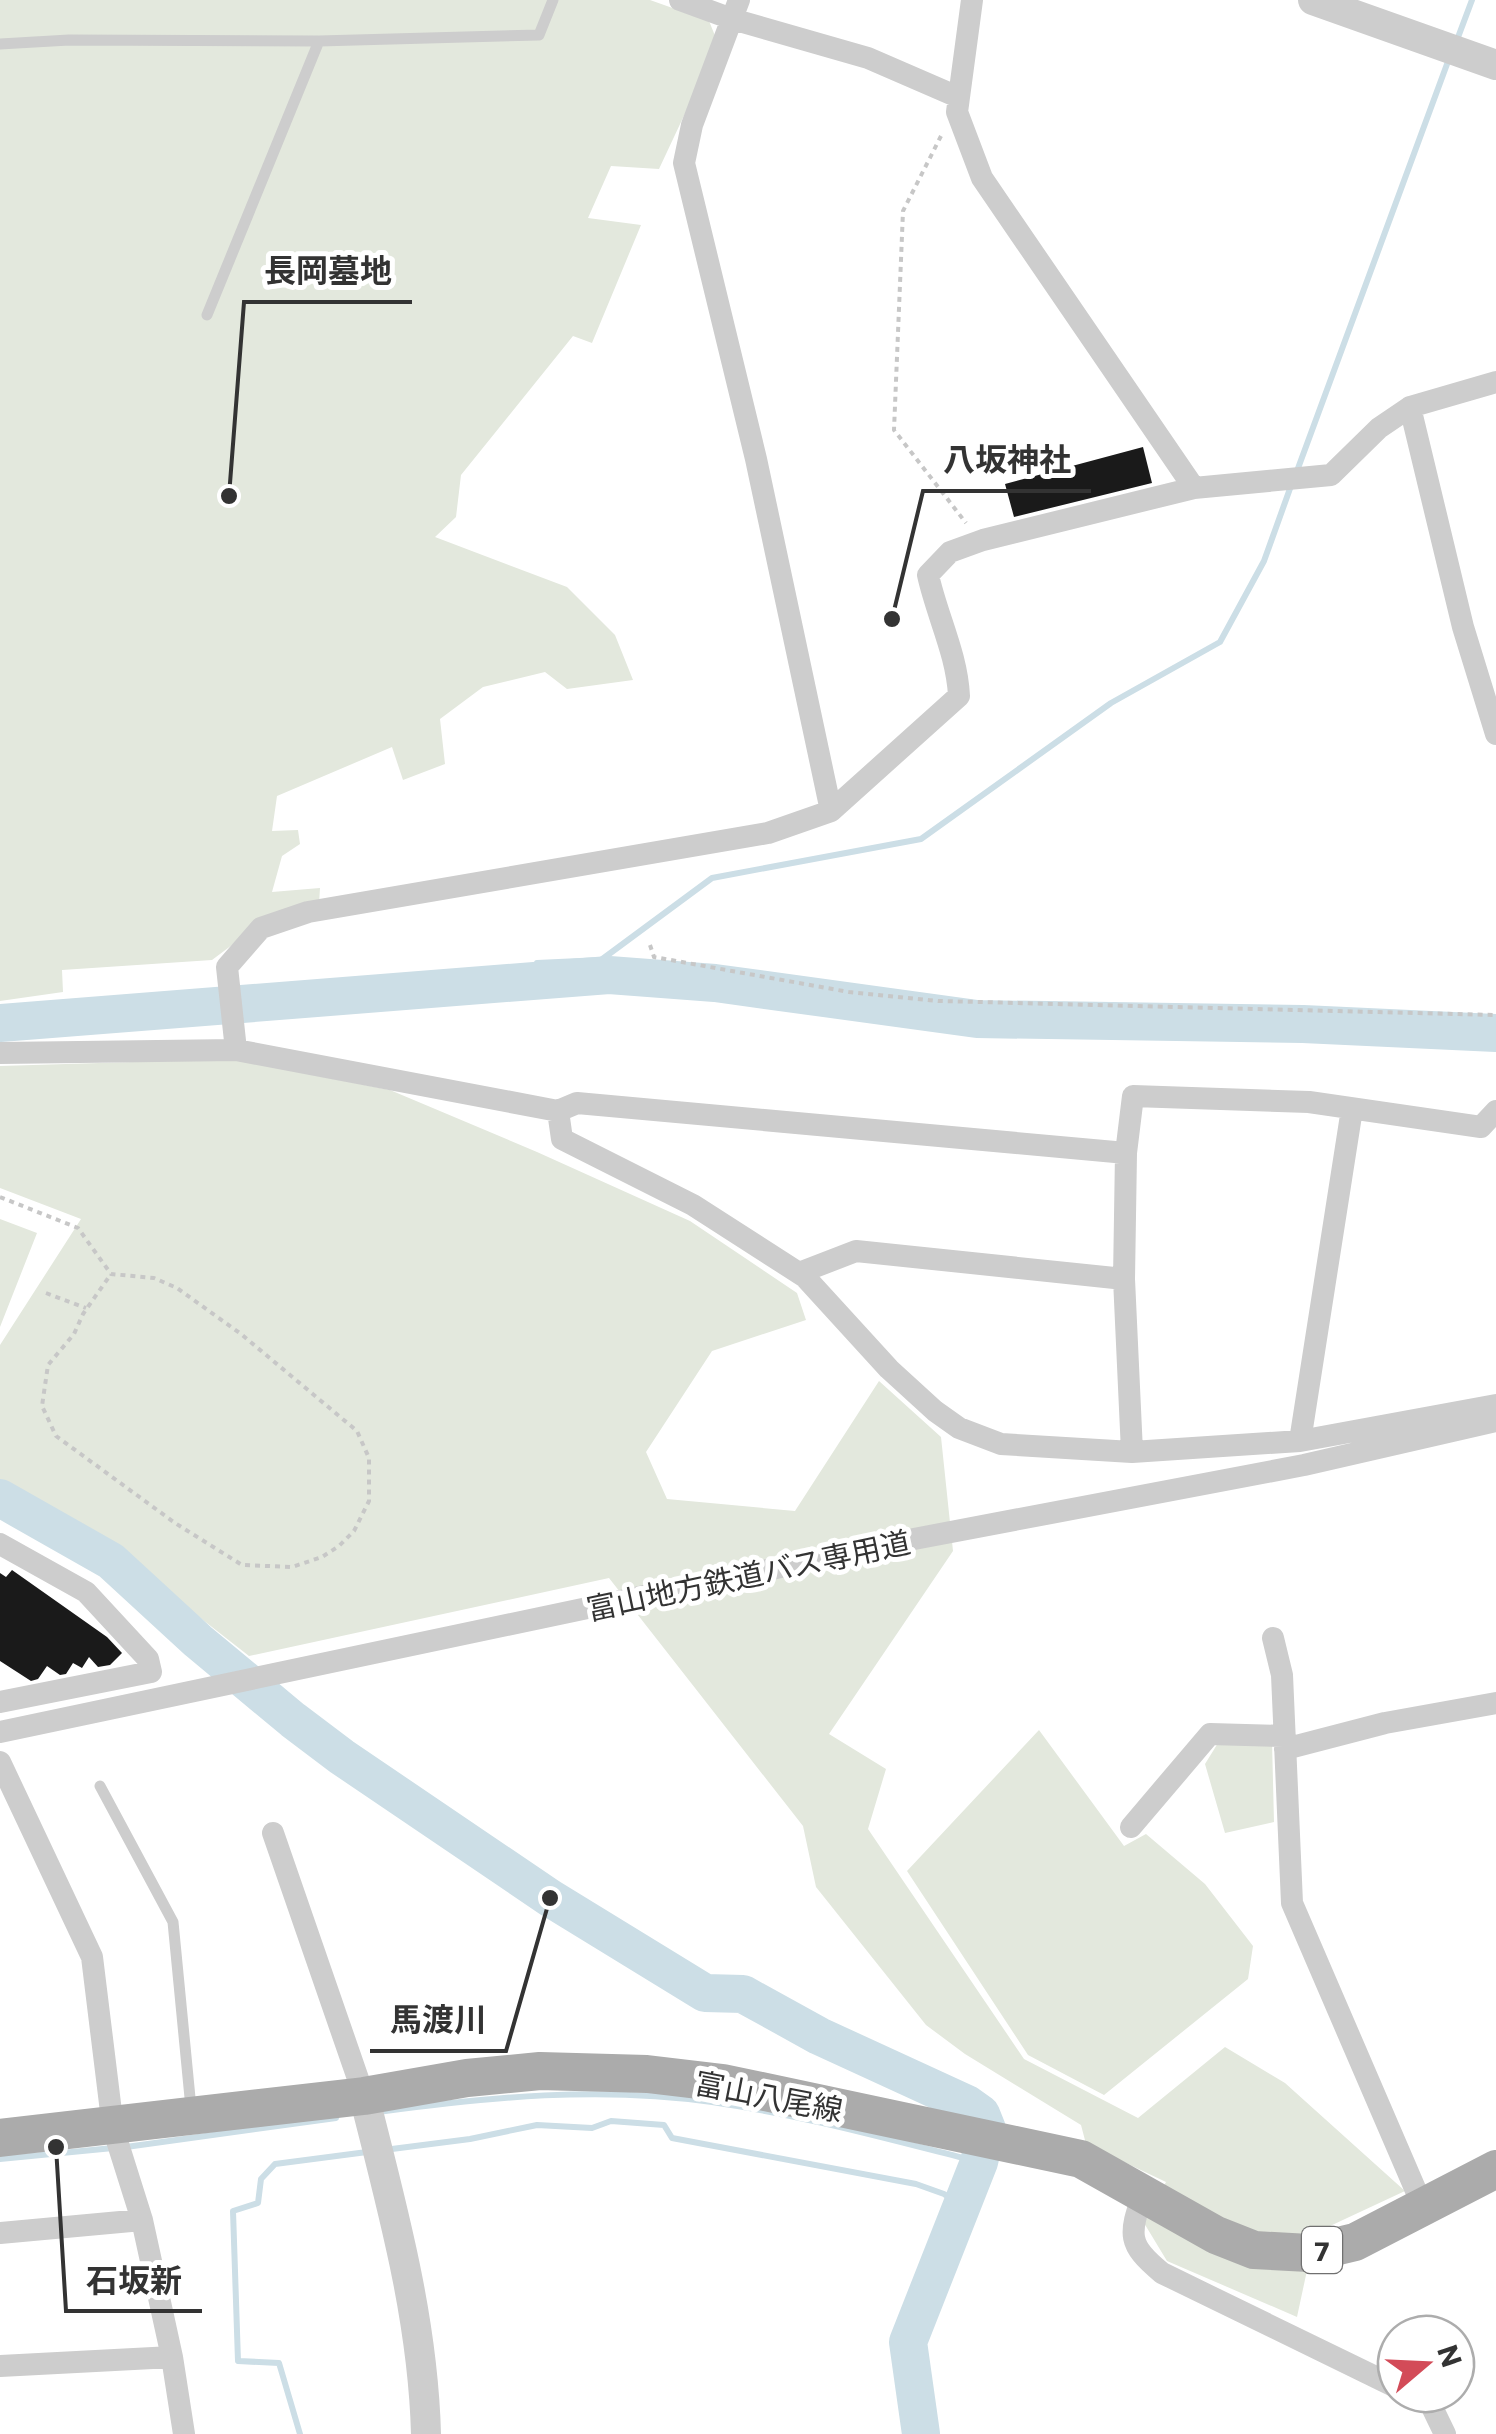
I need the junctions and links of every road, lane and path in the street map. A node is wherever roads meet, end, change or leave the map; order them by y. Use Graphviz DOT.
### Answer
graph roads {
  1 [pos="552,0"];
  2 [pos="680,0"];
  3 [pos="972,0"];
  4 [pos="1313,0"];
  5 [pos="736,9"];
  6 [pos="320,42"];
  7 [pos="0,44"];
  8 [pos="1496,65"];
  9 [pos="958,104"];
  10 [pos="207,315"];
  11 [pos="1496,382"];
  12 [pos="1410,407"];
  13 [pos="1194,488"];
  14 [pos="980,542"];
  15 [pos="1496,734"];
  16 [pos="831,811"];
  17 [pos="650,945"];
  18 [pos="1496,1015"];
  19 [pos="236,1050"];
  20 [pos="0,1053"];
  21 [pos="1352,1108"];
  22 [pos="1496,1111"];
  23 [pos="558,1112"];
  24 [pos="1126,1153"];
  25 [pos="0,1197"];
  26 [pos="799,1273"];
  27 [pos="110,1274"];
  28 [pos="1124,1279"];
  29 [pos="46,1293"];
  30 [pos="86,1308"];
  31 [pos="1496,1405"];
  32 [pos="1496,1421"];
  33 [pos="1300,1441"];
  34 [pos="1132,1452"];
  35 [pos="0,1544"];
  36 [pos="1273,1638"];
  37 [pos="0,1702"];
  38 [pos="1496,1703"];
  39 [pos="0,1732"];
  40 [pos="1284,1742"];
  41 [pos="0,1762"];
  42 [pos="100,1786"];
  43 [pos="1131,1827"];
  44 [pos="273,1833"];
  45 [pos="364,2096"];
  46 [pos="192,2118"];
  47 [pos="113,2128"];
  48 [pos="2,2130"];
  49 [pos="1496,2169"];
  50 [pos="1143,2194"];
  51 [pos="1423,2207"];
  52 [pos="142,2220"];
  53 [pos="0,2233"];
  54 [pos="172,2357"];
  55 [pos="0,2366"];
  56 [pos="1376,2377"];
  57 [pos="184,2434"];
  58 [pos="426,2434"];
  1 -- 6 [label="lane"];
  2 -- 5 [label="street"];
  3 -- 9 [label="street"];
  4 -- 8 [label="street"];
  5 -- 9 [label="street"];
  5 -- 16 [label="street"];
  6 -- 7 [label="lane"];
  6 -- 10 [label="lane"];
  9 -- 13 [label="street"];
  9 -- 14 [label="path"];
  11 -- 12 [label="street"];
  12 -- 13 [label="street"];
  12 -- 15 [label="street"];
  13 -- 14 [label="street"];
  14 -- 16 [label="street"];
  16 -- 19 [label="street"];
  17 -- 18 [label="path"];
  19 -- 20 [label="street"];
  19 -- 23 [label="street"];
  21 -- 22 [label="street"];
  21 -- 24 [label="street"];
  21 -- 33 [label="street"];
  23 -- 24 [label="street"];
  23 -- 26 [label="street"];
  24 -- 28 [label="street"];
  25 -- 27 [label="path"];
  26 -- 28 [label="street"];
  26 -- 34 [label="street"];
  27 -- 30 [label="path"];
  27 -- 30 [label="path"];
  28 -- 34 [label="street"];
  29 -- 30 [label="path"];
  31 -- 33 [label="street"];
  32 -- 39 [label="street, 富山地方鉄道バス専用道"];
  33 -- 34 [label="street"];
  35 -- 37 [label="street"];
  36 -- 40 [label="street"];
  38 -- 40 [label="street"];
  40 -- 43 [label="street"];
  40 -- 51 [label="street"];
  41 -- 47 [label="street"];
  42 -- 46 [label="lane"];
  44 -- 45 [label="street"];
  45 -- 46 [label="main road, 富山八尾線 / 7"];
  45 -- 50 [label="main road, 富山八尾線 / 7"];
  45 -- 58 [label="street"];
  46 -- 47 [label="main road, 富山八尾線 / 7"];
  47 -- 48 [label="main road, 富山八尾線 / 7"];
  47 -- 52 [label="street"];
  49 -- 51 [label="main road, 富山八尾線 / 7"];
  50 -- 51 [label="main road, 富山八尾線 / 7"];
  50 -- 56 [label="street"];
  52 -- 53 [label="street"];
  52 -- 54 [label="street"];
  54 -- 55 [label="street"];
  54 -- 57 [label="street"];
}
